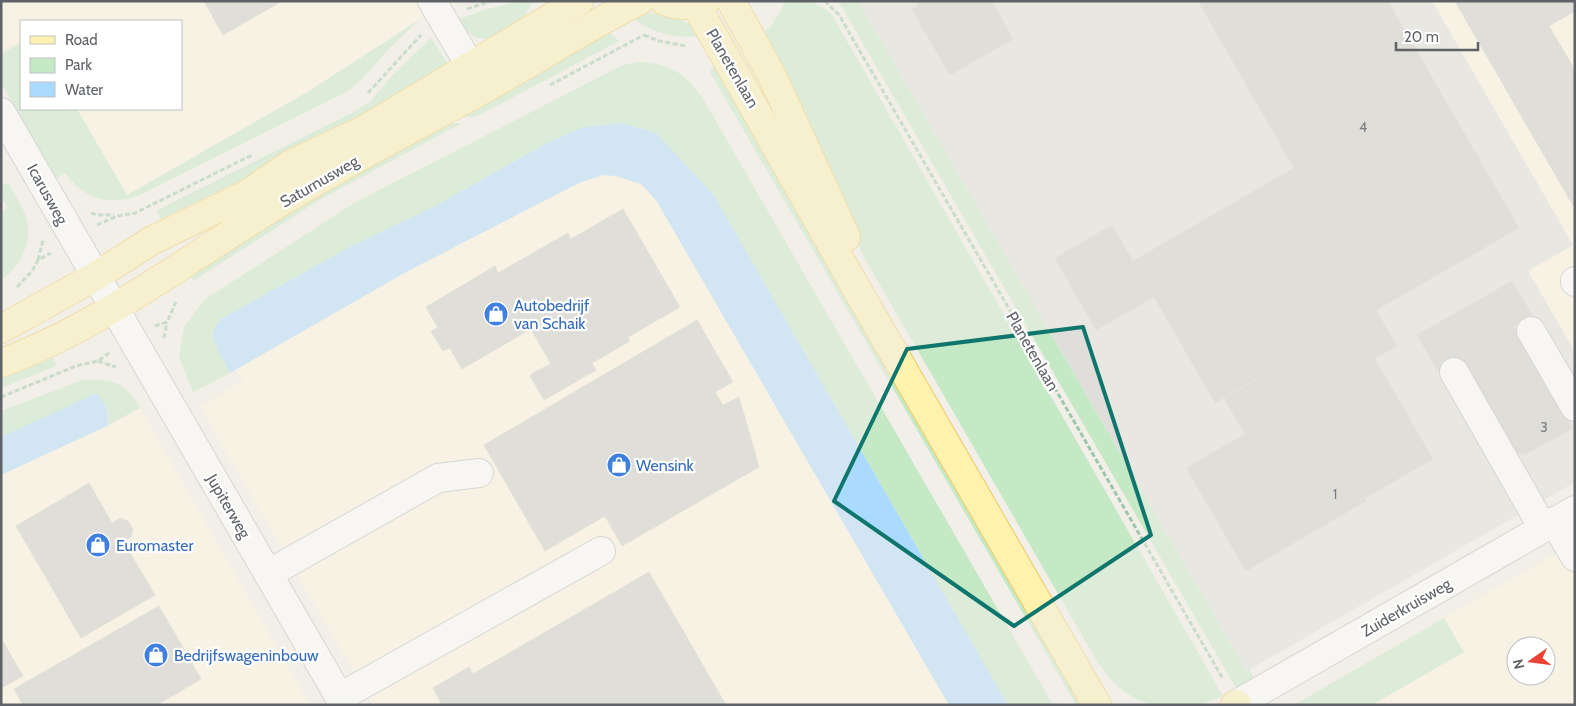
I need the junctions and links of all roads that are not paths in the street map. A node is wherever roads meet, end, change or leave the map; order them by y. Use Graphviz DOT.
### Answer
graph roads {
  1 [pos="579,1"];
  2 [pos="639,1"];
  3 [pos="664,1"];
  4 [pos="731,1"];
  5 [pos="701,3"];
  6 [pos="437,11"];
  7 [pos="470,65"];
  8 [pos="484,89"];
  9 [pos="1,112"];
  10 [pos="96,276"];
  11 [pos="114,308"];
  12 [pos="1,329"];
  13 [pos="1531,331"];
  14 [pos="1,364"];
  15 [pos="1454,372"];
  16 [pos="1575,407"];
  17 [pos="479,473"];
  18 [pos="1557,520"];
  19 [pos="601,551"];
  20 [pos="1575,557"];
  21 [pos="268,574"];
  22 [pos="342,701"];
  23 [pos="1236,704"];
  24 [pos="1097,705"];
  25 [pos="1114,705"];
  1 -- 7 [label="main road, Saturnusweg"];
  2 -- 8 [label="main road, Saturnusweg"];
  3 -- 5 [label="main road"];
  4 -- 25 [label="main road, Planetenlaan"];
  5 -- 24 [label="main road, Planetenlaan"];
  6 -- 7 [label="street"];
  7 -- 8 [label="street"];
  7 -- 10 [label="main road, Saturnusweg"];
  8 -- 11 [label="main road, Saturnusweg"];
  9 -- 10 [label="street, Icarusweg"];
  10 -- 11 [label="street, Icarusweg"];
  10 -- 12 [label="main road, Saturnusweg"];
  11 -- 14 [label="main road, Saturnusweg"];
  11 -- 21 [label="street, Jupiterweg"];
  13 -- 16 [label="street"];
  15 -- 18 [label="street"];
  17 -- 21 [label="street"];
  18 -- 20 [label="street"];
  18 -- 23 [label="street, Zuiderkruisweg"];
  19 -- 22 [label="street"];
  21 -- 22 [label="street, Jupiterweg"];
}
